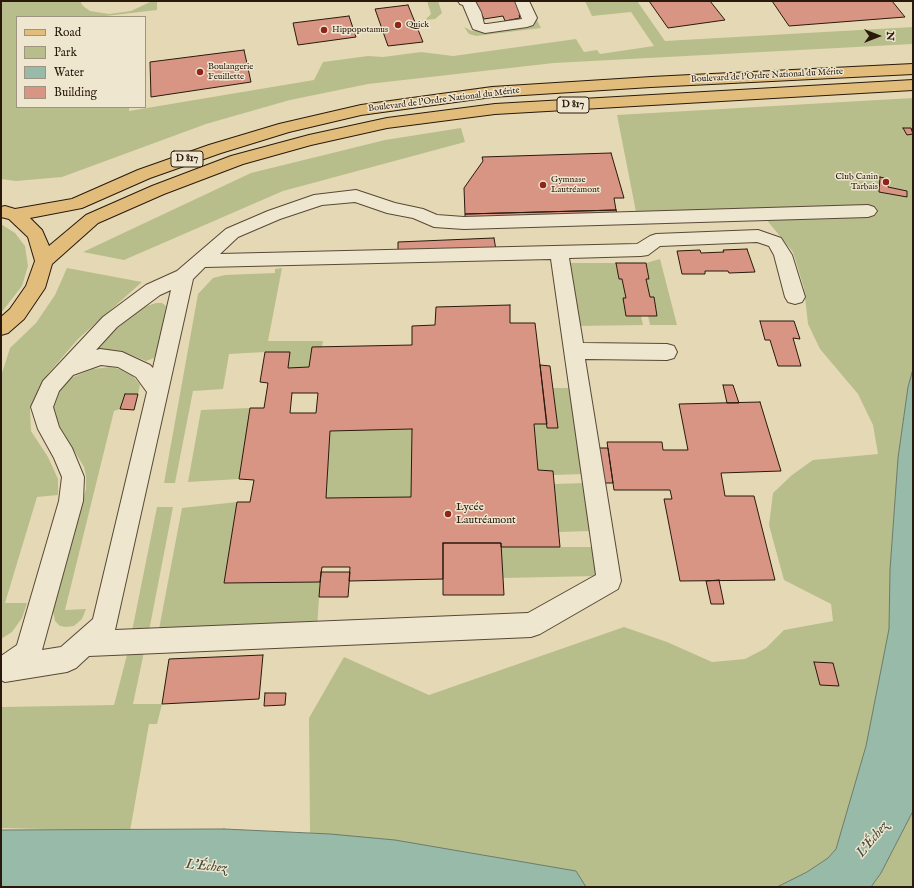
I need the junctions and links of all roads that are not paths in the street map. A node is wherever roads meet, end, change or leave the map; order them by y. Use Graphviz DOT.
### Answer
graph roads {
  1 [pos="465,1"];
  2 [pos="522,1"];
  3 [pos="913,69"];
  4 [pos="913,85"];
  5 [pos="868,210"];
  6 [pos="8,213"];
  7 [pos="559,252"];
  8 [pos="200,261"];
  9 [pos="44,262"];
  10 [pos="184,276"];
  11 [pos="794,297"];
  12 [pos="1,328"];
  13 [pos="574,351"];
  14 [pos="667,352"];
  15 [pos="64,371"];
  16 [pos="158,390"];
  17 [pos="84,644"];
  18 [pos="3,669"];
  1 -- 2 [label="lane"];
  3 -- 6 [label="main road, Boulevard de l'Ordre National du Mérite / D 817"];
  4 -- 9 [label="main road, Boulevard de l'Ordre National du Mérite / D 817"];
  5 -- 8 [label="lane"];
  6 -- 9 [label="main road"];
  7 -- 8 [label="lane"];
  7 -- 11 [label="lane"];
  7 -- 13 [label="lane"];
  8 -- 10 [label="lane"];
  9 -- 12 [label="main road"];
  10 -- 15 [label="lane"];
  10 -- 16 [label="lane"];
  13 -- 14 [label="lane"];
  13 -- 17 [label="lane"];
  15 -- 16 [label="lane"];
  15 -- 18 [label="lane"];
  16 -- 17 [label="lane"];
  17 -- 18 [label="lane"];
}
